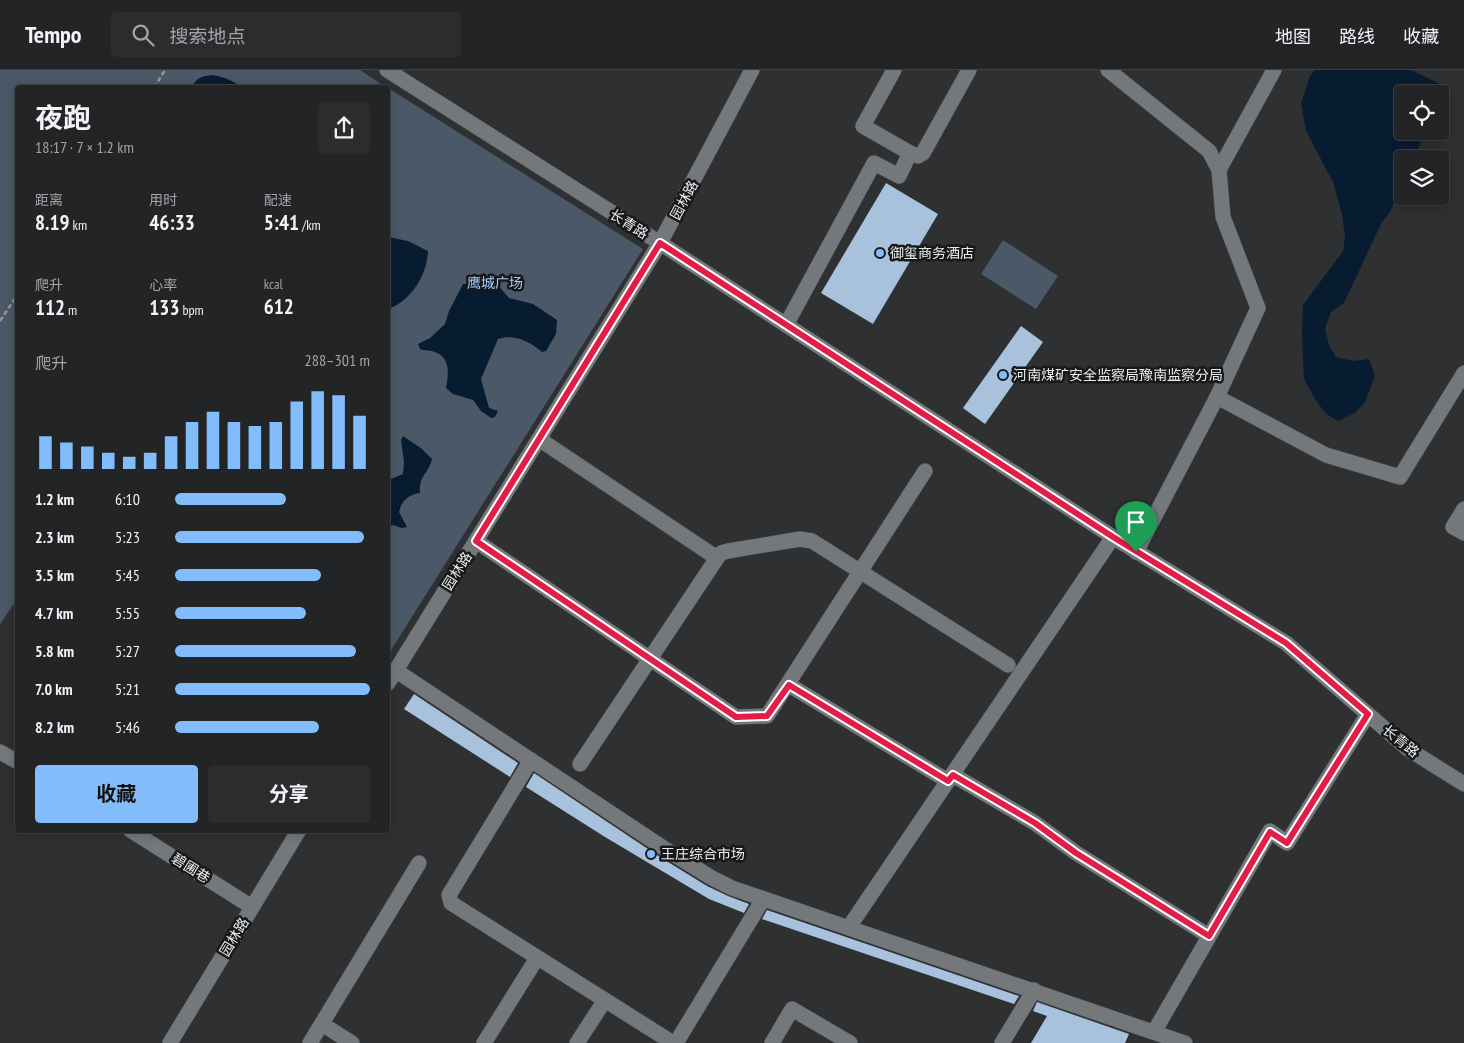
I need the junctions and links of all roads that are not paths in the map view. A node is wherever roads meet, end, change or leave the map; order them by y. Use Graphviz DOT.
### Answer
graph roads {
  1 [pos="387,70"];
  2 [pos="752,70"];
  3 [pos="894,70"];
  4 [pos="969,70"];
  5 [pos="1108,70"];
  6 [pos="1274,70"];
  7 [pos="910,153"];
  8 [pos="1219,170"];
  9 [pos="660,243"];
  10 [pos="786,325"];
  11 [pos="1464,373"];
  12 [pos="1217,396"];
  13 [pos="539,439"];
  14 [pos="925,472"];
  15 [pos="1464,509"];
  16 [pos="1464,534"];
  17 [pos="1113,537"];
  18 [pos="476,541"];
  19 [pos="1136,552"];
  20 [pos="717,558"];
  21 [pos="861,572"];
  22 [pos="650,658"];
  23 [pos="1008,664"];
  24 [pos="391,676"];
  25 [pos="789,685"];
  26 [pos="1368,714"];
  27 [pos="0,752"];
  28 [pos="15,760"];
  29 [pos="532,760"];
  30 [pos="580,764"];
  31 [pos="951,778"];
  32 [pos="1464,784"];
  33 [pos="135,833"];
  34 [pos="297,833"];
  35 [pos="419,863"];
  36 [pos="762,901"];
  37 [pos="252,906"];
  38 [pos="849,927"];
  39 [pos="1209,936"];
  40 [pos="538,958"];
  41 [pos="1034,990"];
  42 [pos="605,1000"];
  43 [pos="322,1024"];
  44 [pos="1154,1032"];
  45 [pos="170,1043"];
  46 [pos="310,1043"];
  47 [pos="352,1043"];
  48 [pos="484,1043"];
  49 [pos="578,1043"];
  50 [pos="674,1043"];
  51 [pos="772,1043"];
  52 [pos="850,1043"];
  53 [pos="1002,1043"];
  54 [pos="1186,1043"];
  1 -- 9 [label="street, 长青路"];
  2 -- 9 [label="street, 园林路"];
  3 -- 7 [label="street"];
  4 -- 7 [label="street"];
  5 -- 8 [label="street"];
  6 -- 8 [label="street"];
  7 -- 10 [label="street"];
  8 -- 12 [label="street"];
  9 -- 10 [label="street, 长青路"];
  9 -- 13 [label="street, 园林路"];
  10 -- 17 [label="street, 长青路"];
  11 -- 12 [label="street"];
  12 -- 19 [label="street"];
  13 -- 18 [label="street, 园林路"];
  13 -- 20 [label="street"];
  14 -- 21 [label="street"];
  15 -- 16 [label="street"];
  17 -- 19 [label="street, 长青路"];
  17 -- 31 [label="street"];
  18 -- 22 [label="street"];
  18 -- 24 [label="street, 园林路"];
  19 -- 26 [label="street, 长青路"];
  20 -- 21 [label="street"];
  20 -- 22 [label="street"];
  21 -- 23 [label="street"];
  21 -- 25 [label="street"];
  22 -- 25 [label="street"];
  22 -- 30 [label="street"];
  24 -- 29 [label="street"];
  25 -- 31 [label="street"];
  26 -- 32 [label="street, 长青路"];
  26 -- 39 [label="street"];
  27 -- 28 [label="street"];
  29 -- 38 [label="street"];
  29 -- 40 [label="street"];
  31 -- 38 [label="street"];
  31 -- 39 [label="street"];
  33 -- 37 [label="street, 碧圃巷"];
  34 -- 37 [label="street, 园林路"];
  35 -- 43 [label="street"];
  36 -- 50 [label="street"];
  37 -- 45 [label="street, 园林路"];
  38 -- 41 [label="street"];
  39 -- 44 [label="street"];
  40 -- 42 [label="street"];
  40 -- 48 [label="street"];
  41 -- 44 [label="street"];
  41 -- 53 [label="street"];
  42 -- 49 [label="street"];
  42 -- 50 [label="street"];
  43 -- 46 [label="street"];
  43 -- 47 [label="street"];
  44 -- 54 [label="street"];
  51 -- 52 [label="street"];
}
